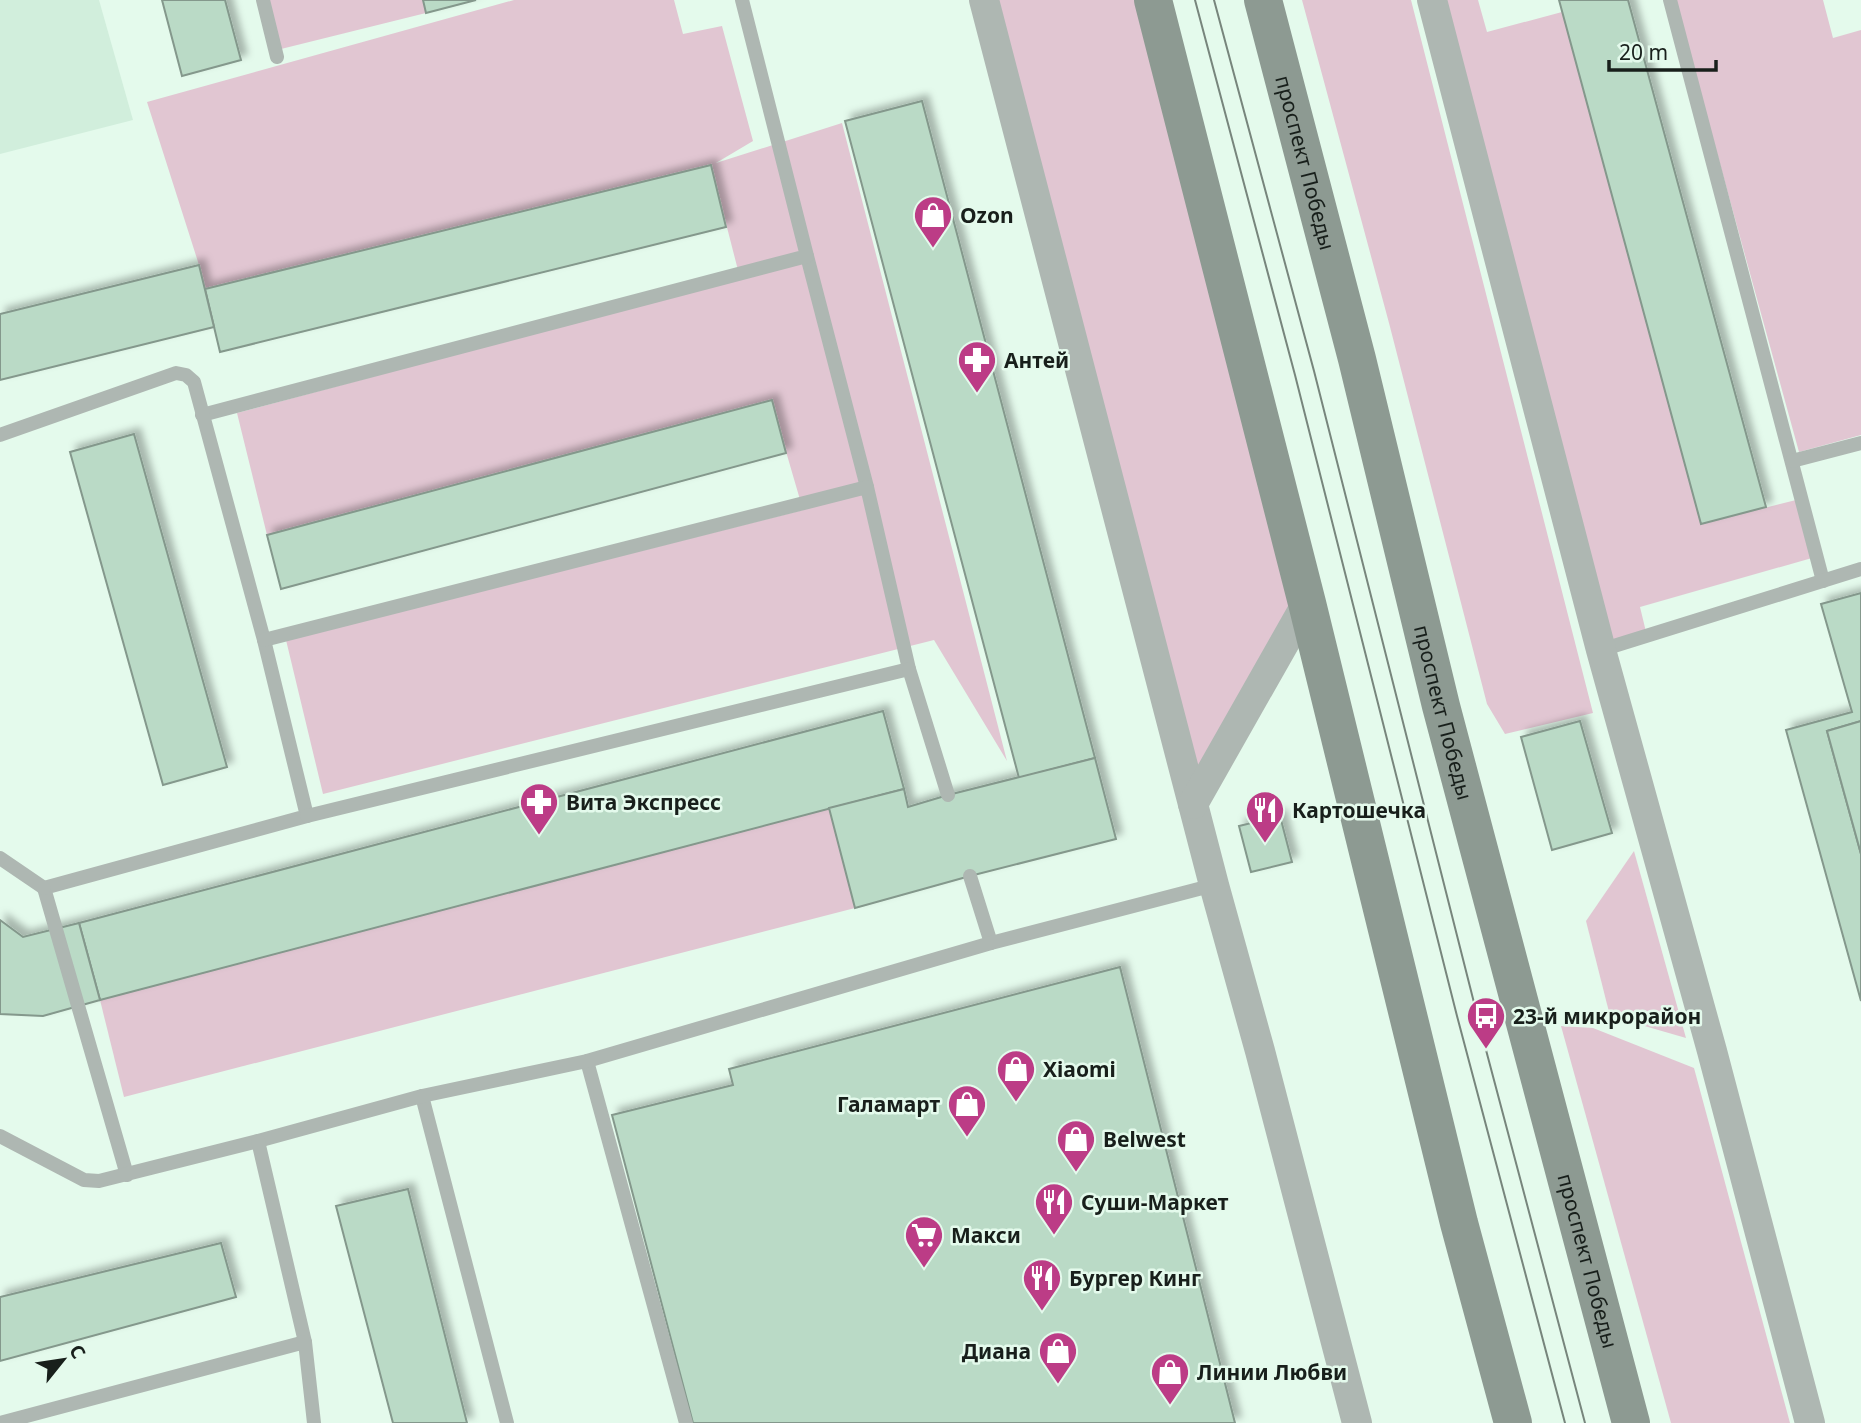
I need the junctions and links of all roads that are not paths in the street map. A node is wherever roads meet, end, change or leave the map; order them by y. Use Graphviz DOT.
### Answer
graph roads {
  1 [pos="263,0"];
  2 [pos="742,0"];
  3 [pos="984,0"];
  4 [pos="1153,0"];
  5 [pos="1263,0"];
  6 [pos="1432,0"];
  7 [pos="1670,0"];
  8 [pos="277,57"];
  9 [pos="807,256"];
  10 [pos="202,415"];
  11 [pos="0,435"];
  12 [pos="1861,443"];
  13 [pos="1792,461"];
  14 [pos="867,487"];
  15 [pos="1861,569"];
  16 [pos="1823,580"];
  17 [pos="1307,603"];
  18 [pos="264,640"];
  19 [pos="1601,650"];
  20 [pos="909,669"];
  21 [pos="948,795"];
  22 [pos="1194,804"];
  23 [pos="307,816"];
  24 [pos="0,858"];
  25 [pos="970,876"];
  26 [pos="1214,885"];
  27 [pos="44,888"];
  28 [pos="991,943"];
  29 [pos="587,1061"];
  30 [pos="422,1096"];
  31 [pos="0,1136"];
  32 [pos="257,1141"];
  33 [pos="127,1175"];
  34 [pos="305,1342"];
  35 [pos="0,1423"];
  36 [pos="314,1423"];
  37 [pos="507,1423"];
  38 [pos="686,1423"];
  39 [pos="1357,1423"];
  40 [pos="1513,1423"];
  41 [pos="1631,1423"];
  42 [pos="1810,1423"];
  1 -- 8 [label="lane"];
  2 -- 9 [label="lane"];
  3 -- 22 [label="street"];
  4 -- 17 [label="main road"];
  5 -- 41 [label="main road, проспект Победы"];
  6 -- 19 [label="street"];
  7 -- 13 [label="lane"];
  9 -- 10 [label="lane"];
  9 -- 14 [label="lane"];
  10 -- 11 [label="lane"];
  10 -- 18 [label="lane"];
  12 -- 13 [label="lane"];
  13 -- 16 [label="lane"];
  14 -- 18 [label="lane"];
  14 -- 20 [label="lane"];
  15 -- 16 [label="lane"];
  16 -- 19 [label="lane"];
  17 -- 22 [label="street"];
  17 -- 40 [label="main road"];
  18 -- 23 [label="lane"];
  19 -- 42 [label="street"];
  20 -- 21 [label="lane"];
  20 -- 23 [label="lane"];
  22 -- 26 [label="street"];
  23 -- 27 [label="lane"];
  24 -- 27 [label="lane"];
  25 -- 28 [label="lane"];
  26 -- 28 [label="lane"];
  26 -- 39 [label="street"];
  27 -- 33 [label="lane"];
  28 -- 29 [label="lane"];
  29 -- 30 [label="lane"];
  29 -- 38 [label="lane"];
  30 -- 32 [label="lane"];
  30 -- 37 [label="lane"];
  31 -- 33 [label="lane"];
  32 -- 33 [label="lane"];
  32 -- 34 [label="lane"];
  34 -- 35 [label="lane"];
  34 -- 36 [label="lane"];
}
